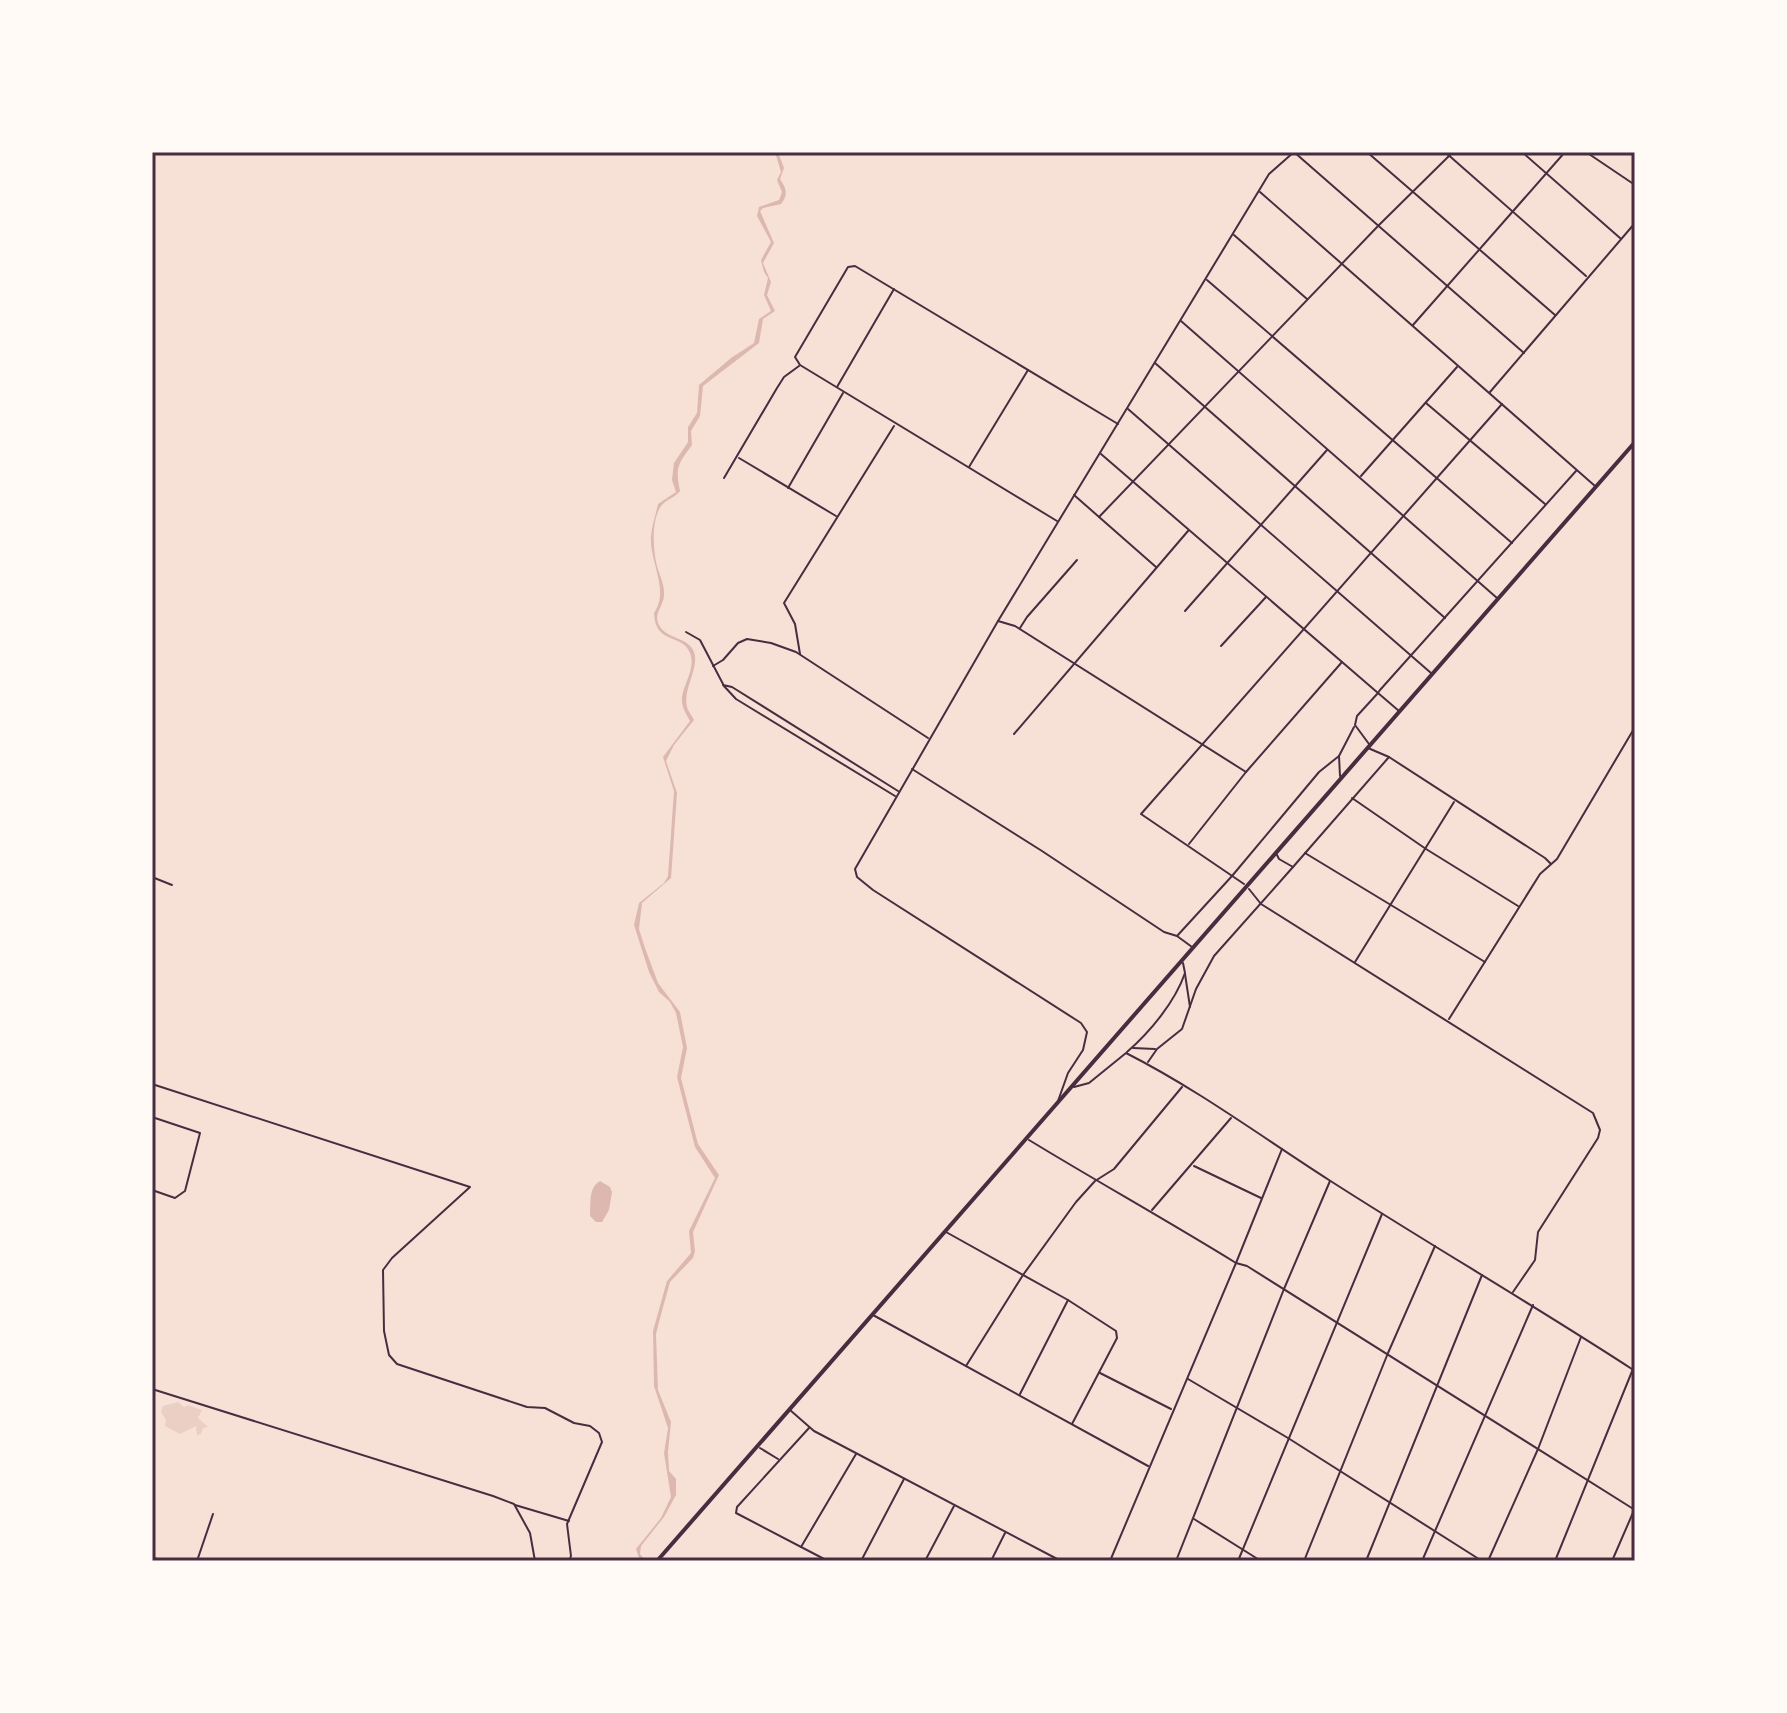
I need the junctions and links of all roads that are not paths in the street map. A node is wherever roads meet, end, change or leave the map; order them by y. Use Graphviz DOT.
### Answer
graph roads {
  1 [pos="1283,152"];
  2 [pos="1367,152"];
  3 [pos="1445,152"];
  4 [pos="1453,152"];
  5 [pos="1522,152"];
  6 [pos="1565,152"];
  7 [pos="1586,152"];
  8 [pos="1449,155"];
  9 [pos="1289,157"];
  10 [pos="1546,174"];
  11 [pos="1635,185"];
  12 [pos="1413,191"];
  13 [pos="1259,192"];
  14 [pos="1513,211"];
  15 [pos="1635,223"];
  16 [pos="1379,225"];
  17 [pos="1233,235"];
  18 [pos="1621,239"];
  19 [pos="1479,250"];
  20 [pos="1342,264"];
  21 [pos="1587,277"];
  22 [pos="1206,279"];
  23 [pos="1448,285"];
  24 [pos="894,289"];
  25 [pos="1308,300"];
  26 [pos="1555,315"];
  27 [pos="1181,321"];
  28 [pos="1413,326"];
  29 [pos="1272,337"];
  30 [pos="1524,353"];
  31 [pos="1155,363"];
  32 [pos="800,365"];
  33 [pos="1458,366"];
  34 [pos="1028,370"];
  35 [pos="1239,371"];
  36 [pos="836,388"];
  37 [pos="844,392"];
  38 [pos="1490,393"];
  39 [pos="1426,403"];
  40 [pos="1502,404"];
  41 [pos="1205,407"];
  42 [pos="1127,408"];
  43 [pos="895,424"];
  44 [pos="1118,424"];
  45 [pos="1393,440"];
  46 [pos="1470,440"];
  47 [pos="1635,442"];
  48 [pos="1168,444"];
  49 [pos="1328,449"];
  50 [pos="1100,453"];
  51 [pos="737,457"];
  52 [pos="969,468"];
  53 [pos="1577,470"];
  54 [pos="1360,477"];
  55 [pos="724,478"];
  56 [pos="1437,479"];
  57 [pos="1132,481"];
  58 [pos="1294,486"];
  59 [pos="1596,487"];
  60 [pos="788,488"];
  61 [pos="1074,495"];
  62 [pos="1546,505"];
  63 [pos="1404,516"];
  64 [pos="837,517"];
  65 [pos="1099,517"];
  66 [pos="1058,522"];
  67 [pos="1260,525"];
  68 [pos="1189,530"];
  69 [pos="1512,543"];
  70 [pos="1371,554"];
  71 [pos="1077,560"];
  72 [pos="1227,562"];
  73 [pos="1156,568"];
  74 [pos="1478,581"];
  75 [pos="1338,592"];
  76 [pos="1267,596"];
  77 [pos="1498,599"];
  78 [pos="1185,611"];
  79 [pos="1445,618"];
  80 [pos="998,621"];
  81 [pos="1020,629"];
  82 [pos="1306,629"];
  83 [pos="686,632"];
  84 [pos="1221,646"];
  85 [pos="800,654"];
  86 [pos="1411,656"];
  87 [pos="1343,661"];
  88 [pos="1074,664"];
  89 [pos="713,666"];
  90 [pos="1432,674"];
  91 [pos="723,685"];
  92 [pos="1378,693"];
  93 [pos="1400,711"];
  94 [pos="1355,725"];
  95 [pos="1635,727"];
  96 [pos="1014,734"];
  97 [pos="929,739"];
  98 [pos="1203,744"];
  99 [pos="1369,746"];
  100 [pos="1339,756"];
  101 [pos="1389,757"];
  102 [pos="912,769"];
  103 [pos="1246,772"];
  104 [pos="1340,779"];
  105 [pos="899,791"];
  106 [pos="896,797"];
  107 [pos="1352,798"];
  108 [pos="1455,801"];
  109 [pos="1187,846"];
  110 [pos="1426,849"];
  111 [pos="1275,852"];
  112 [pos="1305,853"];
  113 [pos="1551,865"];
  114 [pos="1293,867"];
  115 [pos="1232,876"];
  116 [pos="152,877"];
  117 [pos="172,885"];
  118 [pos="1246,885"];
  119 [pos="1261,904"];
  120 [pos="1389,904"];
  121 [pos="1519,906"];
  122 [pos="1177,936"];
  123 [pos="1193,947"];
  124 [pos="1182,960"];
  125 [pos="1355,962"];
  126 [pos="1485,962"];
  127 [pos="1185,973"];
  128 [pos="1190,1008"];
  129 [pos="1448,1020"];
  130 [pos="1132,1048"];
  131 [pos="1157,1049"];
  132 [pos="1126,1053"];
  133 [pos="1147,1064"];
  134 [pos="152,1084"];
  135 [pos="1183,1085"];
  136 [pos="1071,1087"];
  137 [pos="1057,1102"];
  138 [pos="152,1117"];
  139 [pos="1232,1117"];
  140 [pos="1026,1139"];
  141 [pos="1282,1149"];
  142 [pos="1192,1165"];
  143 [pos="1095,1181"];
  144 [pos="1330,1181"];
  145 [pos="152,1190"];
  146 [pos="1262,1198"];
  147 [pos="1152,1210"];
  148 [pos="1382,1213"];
  149 [pos="945,1231"];
  150 [pos="1435,1246"];
  151 [pos="1236,1263"];
  152 [pos="1483,1274"];
  153 [pos="1023,1275"];
  154 [pos="1284,1289"];
  155 [pos="1513,1292"];
  156 [pos="1068,1300"];
  157 [pos="1533,1304"];
  158 [pos="873,1314"];
  159 [pos="1336,1322"];
  160 [pos="1581,1336"];
  161 [pos="1388,1353"];
  162 [pos="1635,1364"];
  163 [pos="966,1366"];
  164 [pos="1634,1370"];
  165 [pos="1100,1373"];
  166 [pos="1187,1378"];
  167 [pos="1437,1385"];
  168 [pos="152,1389"];
  169 [pos="1020,1396"];
  170 [pos="789,1409"];
  171 [pos="1237,1409"];
  172 [pos="1173,1410"];
  173 [pos="1484,1415"];
  174 [pos="1072,1424"];
  175 [pos="810,1427"];
  176 [pos="1288,1438"];
  177 [pos="757,1445"];
  178 [pos="1538,1449"];
  179 [pos="856,1453"];
  180 [pos="779,1460"];
  181 [pos="1149,1467"];
  182 [pos="1339,1471"];
  183 [pos="904,1478"];
  184 [pos="1587,1480"];
  185 [pos="1389,1503"];
  186 [pos="514,1504"];
  187 [pos="955,1505"];
  188 [pos="1635,1509"];
  189 [pos="213,1514"];
  190 [pos="1193,1518"];
  191 [pos="569,1521"];
  192 [pos="1435,1531"];
  193 [pos="1006,1532"];
  194 [pos="801,1547"];
  195 [pos="1242,1549"];
  196 [pos="152,1558"];
  197 [pos="1055,1560"];
  198 [pos="162,1561"];
  199 [pos="197,1561"];
  200 [pos="535,1561"];
  201 [pos="569,1561"];
  202 [pos="657,1561"];
  203 [pos="828,1561"];
  204 [pos="861,1561"];
  205 [pos="925,1561"];
  206 [pos="991,1561"];
  207 [pos="1061,1561"];
  208 [pos="1110,1561"];
  209 [pos="1176,1561"];
  210 [pos="1238,1561"];
  211 [pos="1261,1561"];
  212 [pos="1304,1561"];
  213 [pos="1366,1561"];
  214 [pos="1422,1561"];
  215 [pos="1482,1561"];
  216 [pos="1488,1561"];
  217 [pos="1555,1561"];
  218 [pos="1612,1561"];
  1 -- 9 [label="street"];
  2 -- 12 [label="street"];
  3 -- 8 [label="street"];
  4 -- 8 [label="street"];
  5 -- 10 [label="street"];
  6 -- 10 [label="street"];
  7 -- 11 [label="street"];
  8 -- 12 [label="street"];
  8 -- 14 [label="street"];
  9 -- 13 [label="street"];
  9 -- 16 [label="street"];
  10 -- 14 [label="street"];
  10 -- 18 [label="street"];
  12 -- 16 [label="street"];
  12 -- 19 [label="street"];
  13 -- 17 [label="street"];
  13 -- 20 [label="street"];
  14 -- 19 [label="street"];
  14 -- 21 [label="street"];
  15 -- 18 [label="street"];
  16 -- 20 [label="street"];
  16 -- 23 [label="street"];
  17 -- 22 [label="street"];
  17 -- 25 [label="street"];
  18 -- 21 [label="street"];
  19 -- 23 [label="street"];
  19 -- 26 [label="street"];
  20 -- 25 [label="street"];
  20 -- 28 [label="street"];
  21 -- 26 [label="street"];
  22 -- 27 [label="street"];
  22 -- 29 [label="street"];
  23 -- 28 [label="street"];
  23 -- 30 [label="street"];
  24 -- 32 [label="street"];
  24 -- 34 [label="street"];
  24 -- 36 [label="street"];
  25 -- 29 [label="street"];
  26 -- 30 [label="street"];
  27 -- 31 [label="street"];
  27 -- 35 [label="street"];
  28 -- 33 [label="street"];
  29 -- 35 [label="street"];
  29 -- 45 [label="street"];
  30 -- 38 [label="street"];
  31 -- 41 [label="street"];
  31 -- 42 [label="street"];
  32 -- 36 [label="street"];
  32 -- 51 [label="street"];
  33 -- 38 [label="street"];
  33 -- 39 [label="street"];
  34 -- 44 [label="street"];
  34 -- 52 [label="street"];
  35 -- 41 [label="street"];
  35 -- 49 [label="street"];
  36 -- 37 [label="street"];
  37 -- 43 [label="street"];
  37 -- 60 [label="street"];
  38 -- 40 [label="street"];
  39 -- 45 [label="street"];
  39 -- 46 [label="street"];
  40 -- 46 [label="street"];
  40 -- 53 [label="street"];
  41 -- 48 [label="street"];
  41 -- 58 [label="street"];
  42 -- 44 [label="street"];
  42 -- 48 [label="street"];
  43 -- 52 [label="street"];
  43 -- 64 [label="street"];
  44 -- 50 [label="street"];
  45 -- 54 [label="street"];
  45 -- 56 [label="street"];
  46 -- 56 [label="street"];
  46 -- 62 [label="street"];
  47 -- 59 [label="highway"];
  48 -- 57 [label="street"];
  48 -- 67 [label="street"];
  49 -- 54 [label="street"];
  49 -- 58 [label="street"];
  50 -- 57 [label="street"];
  50 -- 61 [label="street"];
  51 -- 55 [label="street"];
  51 -- 60 [label="street"];
  52 -- 66 [label="street"];
  53 -- 59 [label="street"];
  53 -- 62 [label="street"];
  54 -- 63 [label="street"];
  56 -- 63 [label="street"];
  56 -- 69 [label="street"];
  57 -- 65 [label="street"];
  57 -- 68 [label="street"];
  58 -- 67 [label="street"];
  58 -- 70 [label="street"];
  59 -- 77 [label="highway"];
  60 -- 64 [label="street"];
  61 -- 65 [label="street"];
  61 -- 66 [label="street"];
  62 -- 69 [label="street"];
  63 -- 70 [label="street"];
  63 -- 74 [label="street"];
  64 -- 85 [label="street"];
  65 -- 73 [label="street"];
  66 -- 80 [label="street"];
  67 -- 72 [label="street"];
  67 -- 75 [label="street"];
  68 -- 72 [label="street"];
  68 -- 73 [label="street"];
  69 -- 74 [label="street"];
  70 -- 75 [label="street"];
  70 -- 79 [label="street"];
  71 -- 81 [label="street"];
  72 -- 76 [label="street"];
  72 -- 78 [label="street"];
  73 -- 88 [label="street"];
  74 -- 77 [label="street"];
  74 -- 79 [label="street"];
  75 -- 82 [label="street"];
  75 -- 86 [label="street"];
  76 -- 82 [label="street"];
  76 -- 84 [label="street"];
  77 -- 90 [label="highway"];
  79 -- 86 [label="street"];
  80 -- 81 [label="street"];
  80 -- 97 [label="street"];
  81 -- 88 [label="street"];
  82 -- 87 [label="street"];
  82 -- 98 [label="street"];
  83 -- 89 [label="street"];
  85 -- 89 [label="street"];
  85 -- 97 [label="street"];
  86 -- 90 [label="street"];
  86 -- 92 [label="street"];
  87 -- 92 [label="street"];
  87 -- 103 [label="street"];
  88 -- 96 [label="street"];
  88 -- 98 [label="street"];
  89 -- 91 [label="street"];
  90 -- 93 [label="highway"];
  91 -- 105 [label="street"];
  91 -- 106 [label="street"];
  92 -- 93 [label="street"];
  92 -- 94 [label="street"];
  93 -- 99 [label="highway"];
  94 -- 99 [label="street"];
  94 -- 100 [label="street"];
  95 -- 113 [label="street"];
  97 -- 102 [label="street"];
  98 -- 103 [label="street"];
  98 -- 109 [label="street"];
  99 -- 101 [label="street"];
  99 -- 104 [label="highway"];
  100 -- 104 [label="street"];
  100 -- 115 [label="street"];
  101 -- 107 [label="street"];
  101 -- 108 [label="street"];
  102 -- 105 [label="street"];
  102 -- 122 [label="street"];
  103 -- 109 [label="street"];
  104 -- 111 [label="highway"];
  105 -- 106 [label="street"];
  106 -- 137 [label="street"];
  107 -- 110 [label="street"];
  107 -- 112 [label="street"];
  108 -- 110 [label="street"];
  108 -- 113 [label="street"];
  109 -- 115 [label="street"];
  110 -- 120 [label="street"];
  110 -- 121 [label="street"];
  111 -- 114 [label="street"];
  111 -- 118 [label="highway"];
  112 -- 114 [label="street"];
  112 -- 120 [label="street"];
  113 -- 121 [label="street"];
  114 -- 119 [label="street"];
  115 -- 118 [label="street"];
  115 -- 122 [label="street"];
  116 -- 117 [label="street"];
  118 -- 119 [label="street"];
  118 -- 123 [label="highway"];
  119 -- 125 [label="street"];
  119 -- 128 [label="street"];
  120 -- 125 [label="street"];
  120 -- 126 [label="street"];
  121 -- 126 [label="street"];
  122 -- 123 [label="street"];
  123 -- 124 [label="highway"];
  124 -- 127 [label="street"];
  124 -- 136 [label="highway"];
  125 -- 129 [label="street"];
  126 -- 129 [label="street"];
  127 -- 128 [label="street"];
  127 -- 130 [label="street"];
  128 -- 131 [label="street"];
  129 -- 155 [label="street"];
  130 -- 131 [label="street"];
  130 -- 132 [label="street"];
  131 -- 133 [label="street"];
  132 -- 133 [label="street"];
  132 -- 136 [label="street"];
  133 -- 135 [label="street"];
  134 -- 191 [label="street"];
  135 -- 139 [label="street"];
  135 -- 143 [label="street"];
  136 -- 137 [label="highway"];
  137 -- 140 [label="highway"];
  138 -- 145 [label="street"];
  139 -- 141 [label="street"];
  139 -- 142 [label="street"];
  140 -- 143 [label="street"];
  140 -- 149 [label="highway"];
  141 -- 144 [label="street"];
  141 -- 146 [label="street"];
  142 -- 146 [label="street"];
  142 -- 147 [label="street"];
  143 -- 147 [label="street"];
  143 -- 153 [label="street"];
  144 -- 148 [label="street"];
  144 -- 154 [label="street"];
  146 -- 151 [label="street"];
  147 -- 151 [label="street"];
  148 -- 150 [label="street"];
  148 -- 159 [label="street"];
  149 -- 153 [label="street"];
  149 -- 158 [label="highway"];
  150 -- 152 [label="street"];
  150 -- 161 [label="street"];
  151 -- 154 [label="street"];
  151 -- 166 [label="street"];
  152 -- 155 [label="street"];
  152 -- 167 [label="street"];
  153 -- 156 [label="street"];
  153 -- 163 [label="street"];
  154 -- 159 [label="street"];
  154 -- 171 [label="street"];
  155 -- 157 [label="street"];
  156 -- 165 [label="street"];
  156 -- 169 [label="street"];
  157 -- 160 [label="street"];
  157 -- 173 [label="street"];
  158 -- 163 [label="street"];
  158 -- 170 [label="highway"];
  159 -- 161 [label="street"];
  159 -- 176 [label="street"];
  160 -- 164 [label="street"];
  160 -- 178 [label="street"];
  161 -- 167 [label="street"];
  161 -- 182 [label="street"];
  162 -- 164 [label="street"];
  163 -- 169 [label="street"];
  164 -- 184 [label="street"];
  165 -- 172 [label="street"];
  165 -- 174 [label="street"];
  166 -- 171 [label="street"];
  166 -- 172 [label="street"];
  167 -- 173 [label="street"];
  167 -- 185 [label="street"];
  168 -- 186 [label="street"];
  169 -- 174 [label="street"];
  170 -- 175 [label="street"];
  170 -- 177 [label="highway"];
  171 -- 176 [label="street"];
  171 -- 190 [label="street"];
  172 -- 181 [label="street"];
  173 -- 178 [label="street"];
  173 -- 192 [label="street"];
  174 -- 181 [label="street"];
  175 -- 179 [label="street"];
  175 -- 180 [label="street"];
  176 -- 182 [label="street"];
  176 -- 195 [label="street"];
  177 -- 180 [label="street"];
  177 -- 202 [label="highway"];
  178 -- 184 [label="street"];
  178 -- 216 [label="street"];
  179 -- 183 [label="street"];
  179 -- 194 [label="street"];
  180 -- 194 [label="street"];
  181 -- 208 [label="street"];
  182 -- 185 [label="street"];
  182 -- 212 [label="street"];
  183 -- 187 [label="street"];
  183 -- 204 [label="street"];
  184 -- 188 [label="street"];
  184 -- 217 [label="street"];
  185 -- 192 [label="street"];
  185 -- 213 [label="street"];
  186 -- 191 [label="street"];
  186 -- 200 [label="street"];
  187 -- 193 [label="street"];
  187 -- 205 [label="street"];
  188 -- 218 [label="street"];
  189 -- 199 [label="street"];
  190 -- 195 [label="street"];
  190 -- 209 [label="street"];
  191 -- 201 [label="street"];
  192 -- 214 [label="street"];
  192 -- 215 [label="street"];
  193 -- 197 [label="street"];
  193 -- 206 [label="street"];
  194 -- 203 [label="street"];
  195 -- 210 [label="street"];
  195 -- 211 [label="street"];
  196 -- 198 [label="street"];
  197 -- 207 [label="street"];
}
